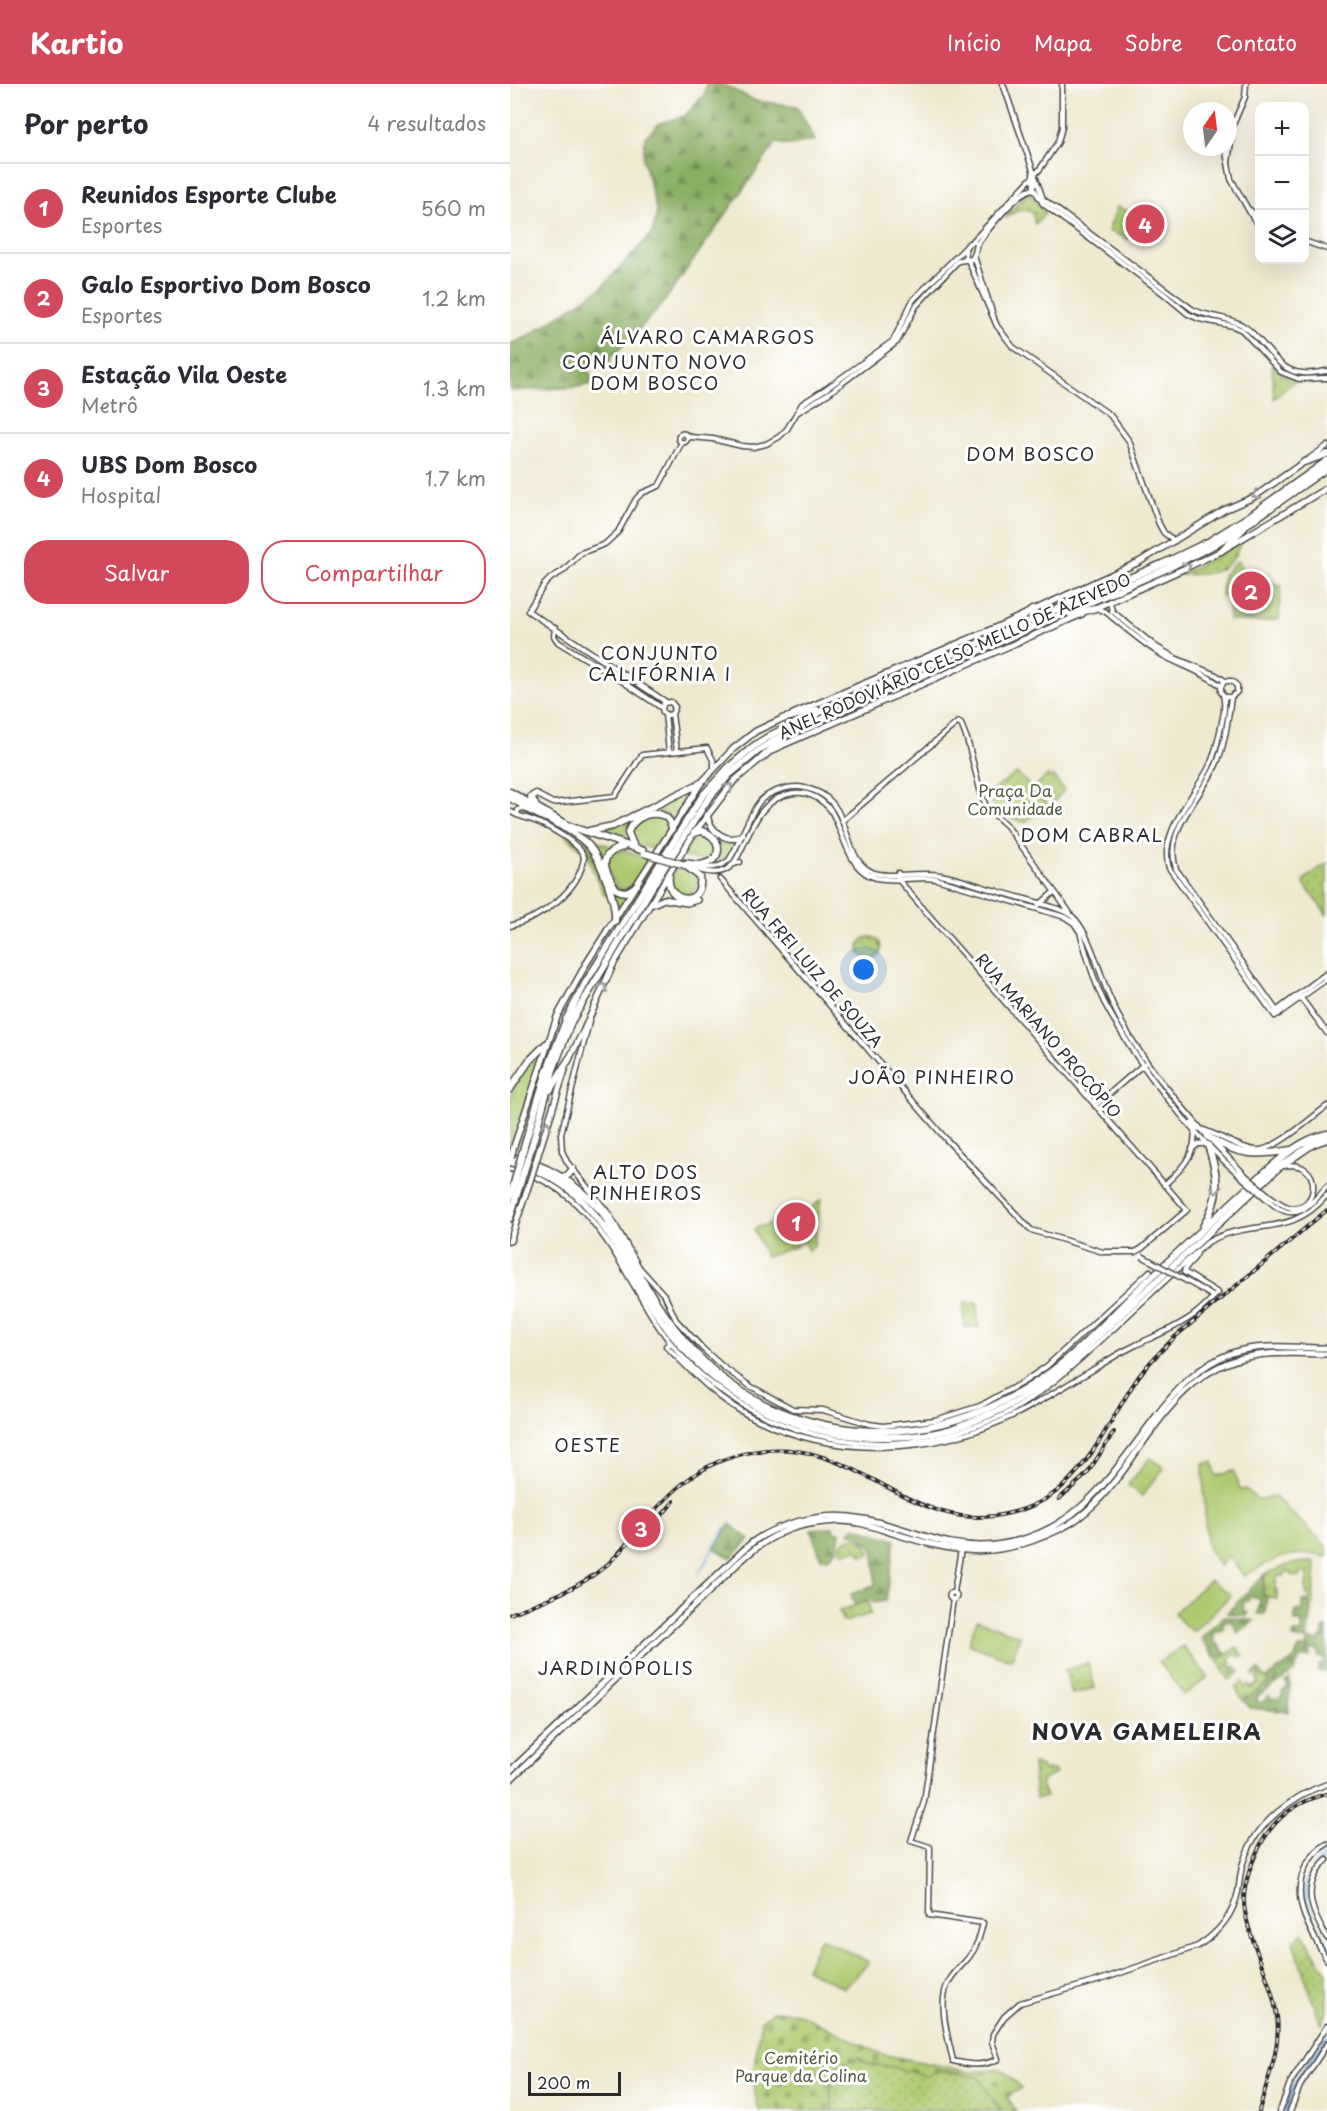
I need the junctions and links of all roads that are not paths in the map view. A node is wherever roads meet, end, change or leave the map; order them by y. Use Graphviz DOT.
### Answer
graph roads {
  1 [pos="1003,84"];
  2 [pos="1062,84"];
  3 [pos="1246,84"];
  4 [pos="1237,116"];
  5 [pos="1226,156"];
  6 [pos="1228,156"];
  7 [pos="1227,162"];
  8 [pos="1031,164"];
  9 [pos="1037,171"];
  10 [pos="1035,187"];
  11 [pos="1018,195"];
  12 [pos="1249,209"];
  13 [pos="1051,211"];
  14 [pos="1057,211"];
  15 [pos="1255,215"];
  16 [pos="1255,220"];
  17 [pos="975,243"];
  18 [pos="1309,243"];
  19 [pos="965,248"];
  20 [pos="1327,249"];
  21 [pos="974,256"];
  22 [pos="967,260"];
  23 [pos="994,319"];
  24 [pos="1327,371"];
  25 [pos="1327,378"];
  26 [pos="796,413"];
  27 [pos="688,437"];
  28 [pos="681,441"];
  29 [pos="1327,446"];
  30 [pos="1327,454"];
  31 [pos="1327,461"];
  32 [pos="1304,462"];
  33 [pos="1327,468"];
  34 [pos="1327,488"];
  35 [pos="1252,520"];
  36 [pos="1164,533"];
  37 [pos="1176,541"];
  38 [pos="1162,550"];
  39 [pos="1221,551"];
  40 [pos="1110,602"];
  41 [pos="1095,608"];
  42 [pos="1032,610"];
  43 [pos="1050,620"];
  44 [pos="555,628"];
  45 [pos="998,635"];
  46 [pos="566,636"];
  47 [pos="554,638"];
  48 [pos="601,659"];
  49 [pos="597,666"];
  50 [pos="1225,681"];
  51 [pos="642,684"];
  52 [pos="1221,686"];
  53 [pos="637,690"];
  54 [pos="1223,695"];
  55 [pos="1231,697"];
  56 [pos="666,702"];
  57 [pos="835,705"];
  58 [pos="662,708"];
  59 [pos="665,714"];
  60 [pos="672,714"];
  61 [pos="782,718"];
  62 [pos="796,730"];
  63 [pos="677,751"];
  64 [pos="669,752"];
  65 [pos="762,758"];
  66 [pos="715,765"];
  67 [pos="701,783"];
  68 [pos="510,792"];
  69 [pos="536,794"];
  70 [pos="706,797"];
  71 [pos="510,798"];
  72 [pos="539,809"];
  73 [pos="510,811"];
  74 [pos="707,814"];
  75 [pos="517,815"];
  76 [pos="550,821"];
  77 [pos="842,821"];
  78 [pos="567,829"];
  79 [pos="672,829"];
  80 [pos="584,831"];
  81 [pos="694,833"];
  82 [pos="742,835"];
  83 [pos="623,847"];
  84 [pos="634,847"];
  85 [pos="644,852"];
  86 [pos="740,862"];
  87 [pos="685,864"];
  88 [pos="731,866"];
  89 [pos="669,875"];
  90 [pos="898,876"];
  91 [pos="720,879"];
  92 [pos="637,885"];
  93 [pos="1054,892"];
  94 [pos="697,900"];
  95 [pos="1038,906"];
  96 [pos="650,907"];
  97 [pos="1070,914"];
  98 [pos="615,921"];
  99 [pos="510,926"];
  100 [pos="1327,973"];
  101 [pos="1327,979"];
  102 [pos="1301,998"];
  103 [pos="1276,1013"];
  104 [pos="591,1016"];
  105 [pos="1327,1033"];
  106 [pos="546,1044"];
  107 [pos="569,1059"];
  108 [pos="1144,1064"];
  109 [pos="510,1089"];
  110 [pos="1095,1106"];
  111 [pos="1327,1106"];
  112 [pos="542,1107"];
  113 [pos="1187,1120"];
  114 [pos="1196,1122"];
  115 [pos="1194,1129"];
  116 [pos="1202,1129"];
  117 [pos="1327,1132"];
  118 [pos="1217,1135"];
  119 [pos="1208,1137"];
  120 [pos="1327,1139"];
  121 [pos="528,1144"];
  122 [pos="1209,1145"];
  123 [pos="1191,1150"];
  124 [pos="1291,1150"];
  125 [pos="510,1160"];
  126 [pos="510,1168"];
  127 [pos="1278,1168"];
  128 [pos="573,1169"];
  129 [pos="562,1177"];
  130 [pos="1245,1177"];
  131 [pos="518,1181"];
  132 [pos="1164,1185"];
  133 [pos="1327,1186"];
  134 [pos="1327,1195"];
  135 [pos="510,1197"];
  136 [pos="1269,1199"];
  137 [pos="510,1218"];
  138 [pos="1200,1232"];
  139 [pos="510,1240"];
  140 [pos="1135,1252"];
  141 [pos="1197,1252"];
  142 [pos="1163,1258"];
  143 [pos="1162,1268"];
  144 [pos="1150,1271"];
  145 [pos="1216,1295"];
  146 [pos="671,1343"];
  147 [pos="1327,1348"];
  148 [pos="1327,1354"];
  149 [pos="961,1548"];
  150 [pos="510,1771"];
  151 [pos="510,1780"];
  152 [pos="1327,1784"];
  153 [pos="1327,1844"];
  154 [pos="1327,1860"];
  155 [pos="1309,1901"];
  156 [pos="1302,1902"];
  157 [pos="1327,1938"];
  158 [pos="1327,1960"];
  159 [pos="1327,2026"];
  160 [pos="1327,2044"];
  161 [pos="1280,2111"];
  162 [pos="1290,2111"];
  1 -- 8 [label="street"];
  2 -- 9 [label="street"];
  3 -- 4 [label="street"];
  5 -- 7 [label="street"];
  6 -- 7 [label="street"];
  7 -- 12 [label="street"];
  8 -- 9 [label="street"];
  8 -- 9 [label="street"];
  9 -- 10 [label="street"];
  9 -- 10 [label="street"];
  9 -- 11 [label="street"];
  10 -- 11 [label="street"];
  10 -- 13 [label="street"];
  10 -- 14 [label="street"];
  11 -- 17 [label="street"];
  12 -- 15 [label="street"];
  12 -- 16 [label="street"];
  13 -- 14 [label="street"];
  13 -- 25 [label="street"];
  14 -- 24 [label="street"];
  17 -- 19 [label="street"];
  17 -- 21 [label="street"];
  18 -- 20 [label="street"];
  19 -- 22 [label="street"];
  19 -- 26 [label="street"];
  21 -- 22 [label="street"];
  21 -- 23 [label="street"];
  22 -- 23 [label="street"];
  22 -- 26 [label="street"];
  23 -- 36 [label="street"];
  26 -- 27 [label="street"];
  27 -- 28 [label="street"];
  27 -- 28 [label="street"];
  28 -- 44 [label="street"];
  29 -- 32 [label="street"];
  30 -- 32 [label="highway"];
  31 -- 45 [label="highway, ANEL RODOVIÁRIO CELSO MELLO DE AZEVEDO"];
  32 -- 37 [label="main road, ANEL RODOVIÁRIO CELSO MELLO DE AZEVEDO, one-way"];
  33 -- 35 [label="highway, ANEL RODOVIÁRIO CELSO MELLO DE AZEVEDO"];
  34 -- 39 [label="main road, ANEL RODOVIÁRIO CELSO MELLO DE AZEVEDO"];
  35 -- 39 [label="highway"];
  35 -- 43 [label="highway, ANEL RODOVIÁRIO CELSO MELLO DE AZEVEDO"];
  36 -- 37 [label="street"];
  36 -- 38 [label="street"];
  37 -- 38 [label="main road, ANEL RODOVIÁRIO CELSO MELLO DE AZEVEDO"];
  38 -- 42 [label="main road, ANEL RODOVIÁRIO CELSO MELLO DE AZEVEDO"];
  40 -- 39 [label="main road, ANEL RODOVIÁRIO CELSO MELLO DE AZEVEDO, one-way"];
  40 -- 41 [label="main road, ANEL RODOVIÁRIO CELSO MELLO DE AZEVEDO"];
  40 -- 50 [label="street"];
  41 -- 43 [label="highway"];
  41 -- 52 [label="street"];
  41 -- 65 [label="main road, ANEL RODOVIÁRIO CELSO MELLO DE AZEVEDO"];
  42 -- 45 [label="highway"];
  42 -- 61 [label="main road, ANEL RODOVIÁRIO CELSO MELLO DE AZEVEDO"];
  43 -- 62 [label="highway, ANEL RODOVIÁRIO CELSO MELLO DE AZEVEDO"];
  44 -- 46 [label="street"];
  44 -- 47 [label="street"];
  45 -- 57 [label="highway, ANEL RODOVIÁRIO CELSO MELLO DE AZEVEDO"];
  46 -- 47 [label="street"];
  46 -- 48 [label="street"];
  47 -- 49 [label="street"];
  48 -- 49 [label="street"];
  48 -- 51 [label="street"];
  49 -- 53 [label="street"];
  50 -- 52 [label="street"];
  50 -- 55 [label="street"];
  51 -- 53 [label="street"];
  51 -- 56 [label="street"];
  52 -- 54 [label="street"];
  53 -- 58 [label="street"];
  54 -- 55 [label="street"];
  54 -- 103 [label="street"];
  55 -- 103 [label="street"];
  56 -- 58 [label="street"];
  56 -- 60 [label="street"];
  57 -- 61 [label="highway"];
  57 -- 70 [label="highway, ANEL RODOVIÁRIO CELSO MELLO DE AZEVEDO"];
  58 -- 59 [label="street"];
  59 -- 60 [label="street"];
  59 -- 64 [label="street"];
  60 -- 63 [label="street"];
  61 -- 66 [label="main road, ANEL RODOVIÁRIO CELSO MELLO DE AZEVEDO"];
  62 -- 65 [label="highway"];
  62 -- 70 [label="highway, ANEL RODOVIÁRIO CELSO MELLO DE AZEVEDO"];
  63 -- 64 [label="street"];
  63 -- 66 [label="street"];
  64 -- 69 [label="street"];
  74 -- 65 [label="main road, ANEL RODOVIÁRIO CELSO MELLO DE AZEVEDO, one-way"];
  66 -- 67 [label="main road, ANEL RODOVIÁRIO CELSO MELLO DE AZEVEDO"];
  67 -- 79 [label="main road, ANEL RODOVIÁRIO CELSO MELLO DE AZEVEDO"];
  67 -- 80 [label="highway"];
  68 -- 72 [label="highway"];
  69 -- 72 [label="highway"];
  70 -- 112 [label="highway, ANEL RODOVIÁRIO CELSO MELLO DE AZEVEDO"];
  70 -- 121 [label="highway, ANEL RODOVIÁRIO CELSO MELLO DE AZEVEDO"];
  71 -- 76 [label="highway"];
  72 -- 80 [label="highway"];
  73 -- 75 [label="street"];
  74 -- 81 [label="main road, ANEL RODOVIÁRIO CELSO MELLO DE AZEVEDO"];
  74 -- 82 [label="main road"];
  75 -- 76 [label="street"];
  75 -- 99 [label="street"];
  76 -- 78 [label="highway"];
  77 -- 82 [label="street"];
  77 -- 90 [label="street"];
  77 -- 93 [label="street"];
  78 -- 83 [label="highway"];
  78 -- 98 [label="highway"];
  79 -- 84 [label="highway"];
  79 -- 92 [label="main road, ANEL RODOVIÁRIO CELSO MELLO DE AZEVEDO"];
  80 -- 84 [label="highway"];
  81 -- 87 [label="highway"];
  81 -- 89 [label="main road, ANEL RODOVIÁRIO CELSO MELLO DE AZEVEDO"];
  82 -- 87 [label="street"];
  83 -- 85 [label="highway"];
  83 -- 92 [label="highway"];
  84 -- 85 [label="highway"];
  85 -- 87 [label="highway, bridge"];
  86 -- 88 [label="street"];
  87 -- 88 [label="street"];
  87 -- 89 [label="highway"];
  88 -- 90 [label="street"];
  89 -- 96 [label="main road, ANEL RODOVIÁRIO CELSO MELLO DE AZEVEDO"];
  90 -- 95 [label="street"];
  90 -- 110 [label="street, RUA MARIANO PROCÓPIO"];
  91 -- 140 [label="street, RUA FREI LUIZ DE SOUZA"];
  92 -- 98 [label="main road, ANEL RODOVIÁRIO CELSO MELLO DE AZEVEDO"];
  93 -- 95 [label="street"];
  93 -- 97 [label="street"];
  94 -- 96 [label="main road"];
  95 -- 97 [label="street"];
  95 -- 108 [label="street"];
  104 -- 96 [label="main road, ANEL RODOVIÁRIO CELSO MELLO DE AZEVEDO, one-way"];
  97 -- 108 [label="street"];
  98 -- 106 [label="main road, ANEL RODOVIÁRIO CELSO MELLO DE AZEVEDO"];
  100 -- 103 [label="street"];
  101 -- 102 [label="street"];
  102 -- 103 [label="street"];
  102 -- 105 [label="street"];
  104 -- 107 [label="main road, ANEL RODOVIÁRIO CELSO MELLO DE AZEVEDO"];
  104 -- 128 [label="street"];
  106 -- 109 [label="highway"];
  106 -- 125 [label="main road, ANEL RODOVIÁRIO CELSO MELLO DE AZEVEDO, bridge"];
  107 -- 112 [label="highway"];
  139 -- 107 [label="main road, ANEL RODOVIÁRIO CELSO MELLO DE AZEVEDO, one-way, bridge"];
  108 -- 110 [label="street"];
  108 -- 113 [label="street"];
  108 -- 114 [label="street"];
  110 -- 132 [label="street, RUA MARIANO PROCÓPIO"];
  111 -- 118 [label="street"];
  112 -- 121 [label="highway, ANEL RODOVIÁRIO CELSO MELLO DE AZEVEDO"];
  113 -- 115 [label="street"];
  113 -- 116 [label="street"];
  114 -- 116 [label="street"];
  114 -- 118 [label="street"];
  115 -- 122 [label="street"];
  115 -- 123 [label="street"];
  116 -- 118 [label="street"];
  116 -- 119 [label="street"];
  117 -- 124 [label="highway"];
  119 -- 124 [label="highway"];
  119 -- 130 [label="street"];
  120 -- 127 [label="highway"];
  121 -- 131 [label="highway, ANEL RODOVIÁRIO CELSO MELLO DE AZEVEDO, bridge"];
  122 -- 123 [label="street"];
  122 -- 130 [label="street"];
  122 -- 138 [label="highway, one-way"];
  123 -- 132 [label="street"];
  124 -- 138 [label="highway"];
  125 -- 127 [label="highway"];
  125 -- 129 [label="highway"];
  126 -- 146 [label="street"];
  127 -- 136 [label="street"];
  128 -- 129 [label="highway"];
  128 -- 144 [label="street"];
  129 -- 143 [label="highway"];
  130 -- 136 [label="street, bridge"];
  131 -- 135 [label="highway, ANEL RODOVIÁRIO CELSO MELLO DE AZEVEDO"];
  131 -- 137 [label="highway, ANEL RODOVIÁRIO CELSO MELLO DE AZEVEDO"];
  132 -- 140 [label="street, RUA MARIANO PROCÓPIO"];
  133 -- 136 [label="street"];
  134 -- 141 [label="street"];
  138 -- 143 [label="highway"];
  140 -- 145 [label="street, bridge"];
  141 -- 145 [label="street"];
  141 -- 146 [label="street"];
  142 -- 143 [label="highway"];
  143 -- 144 [label="highway"];
  145 -- 146 [label="street"];
  147 -- 149 [label="main road"];
  148 -- 149 [label="main road"];
  149 -- 150 [label="main road"];
  149 -- 151 [label="main road"];
  149 -- 152 [label="street"];
  153 -- 156 [label="street"];
  154 -- 155 [label="street"];
  155 -- 156 [label="street"];
  155 -- 157 [label="street"];
  156 -- 158 [label="street"];
  159 -- 161 [label="street"];
  160 -- 162 [label="street"];
}
